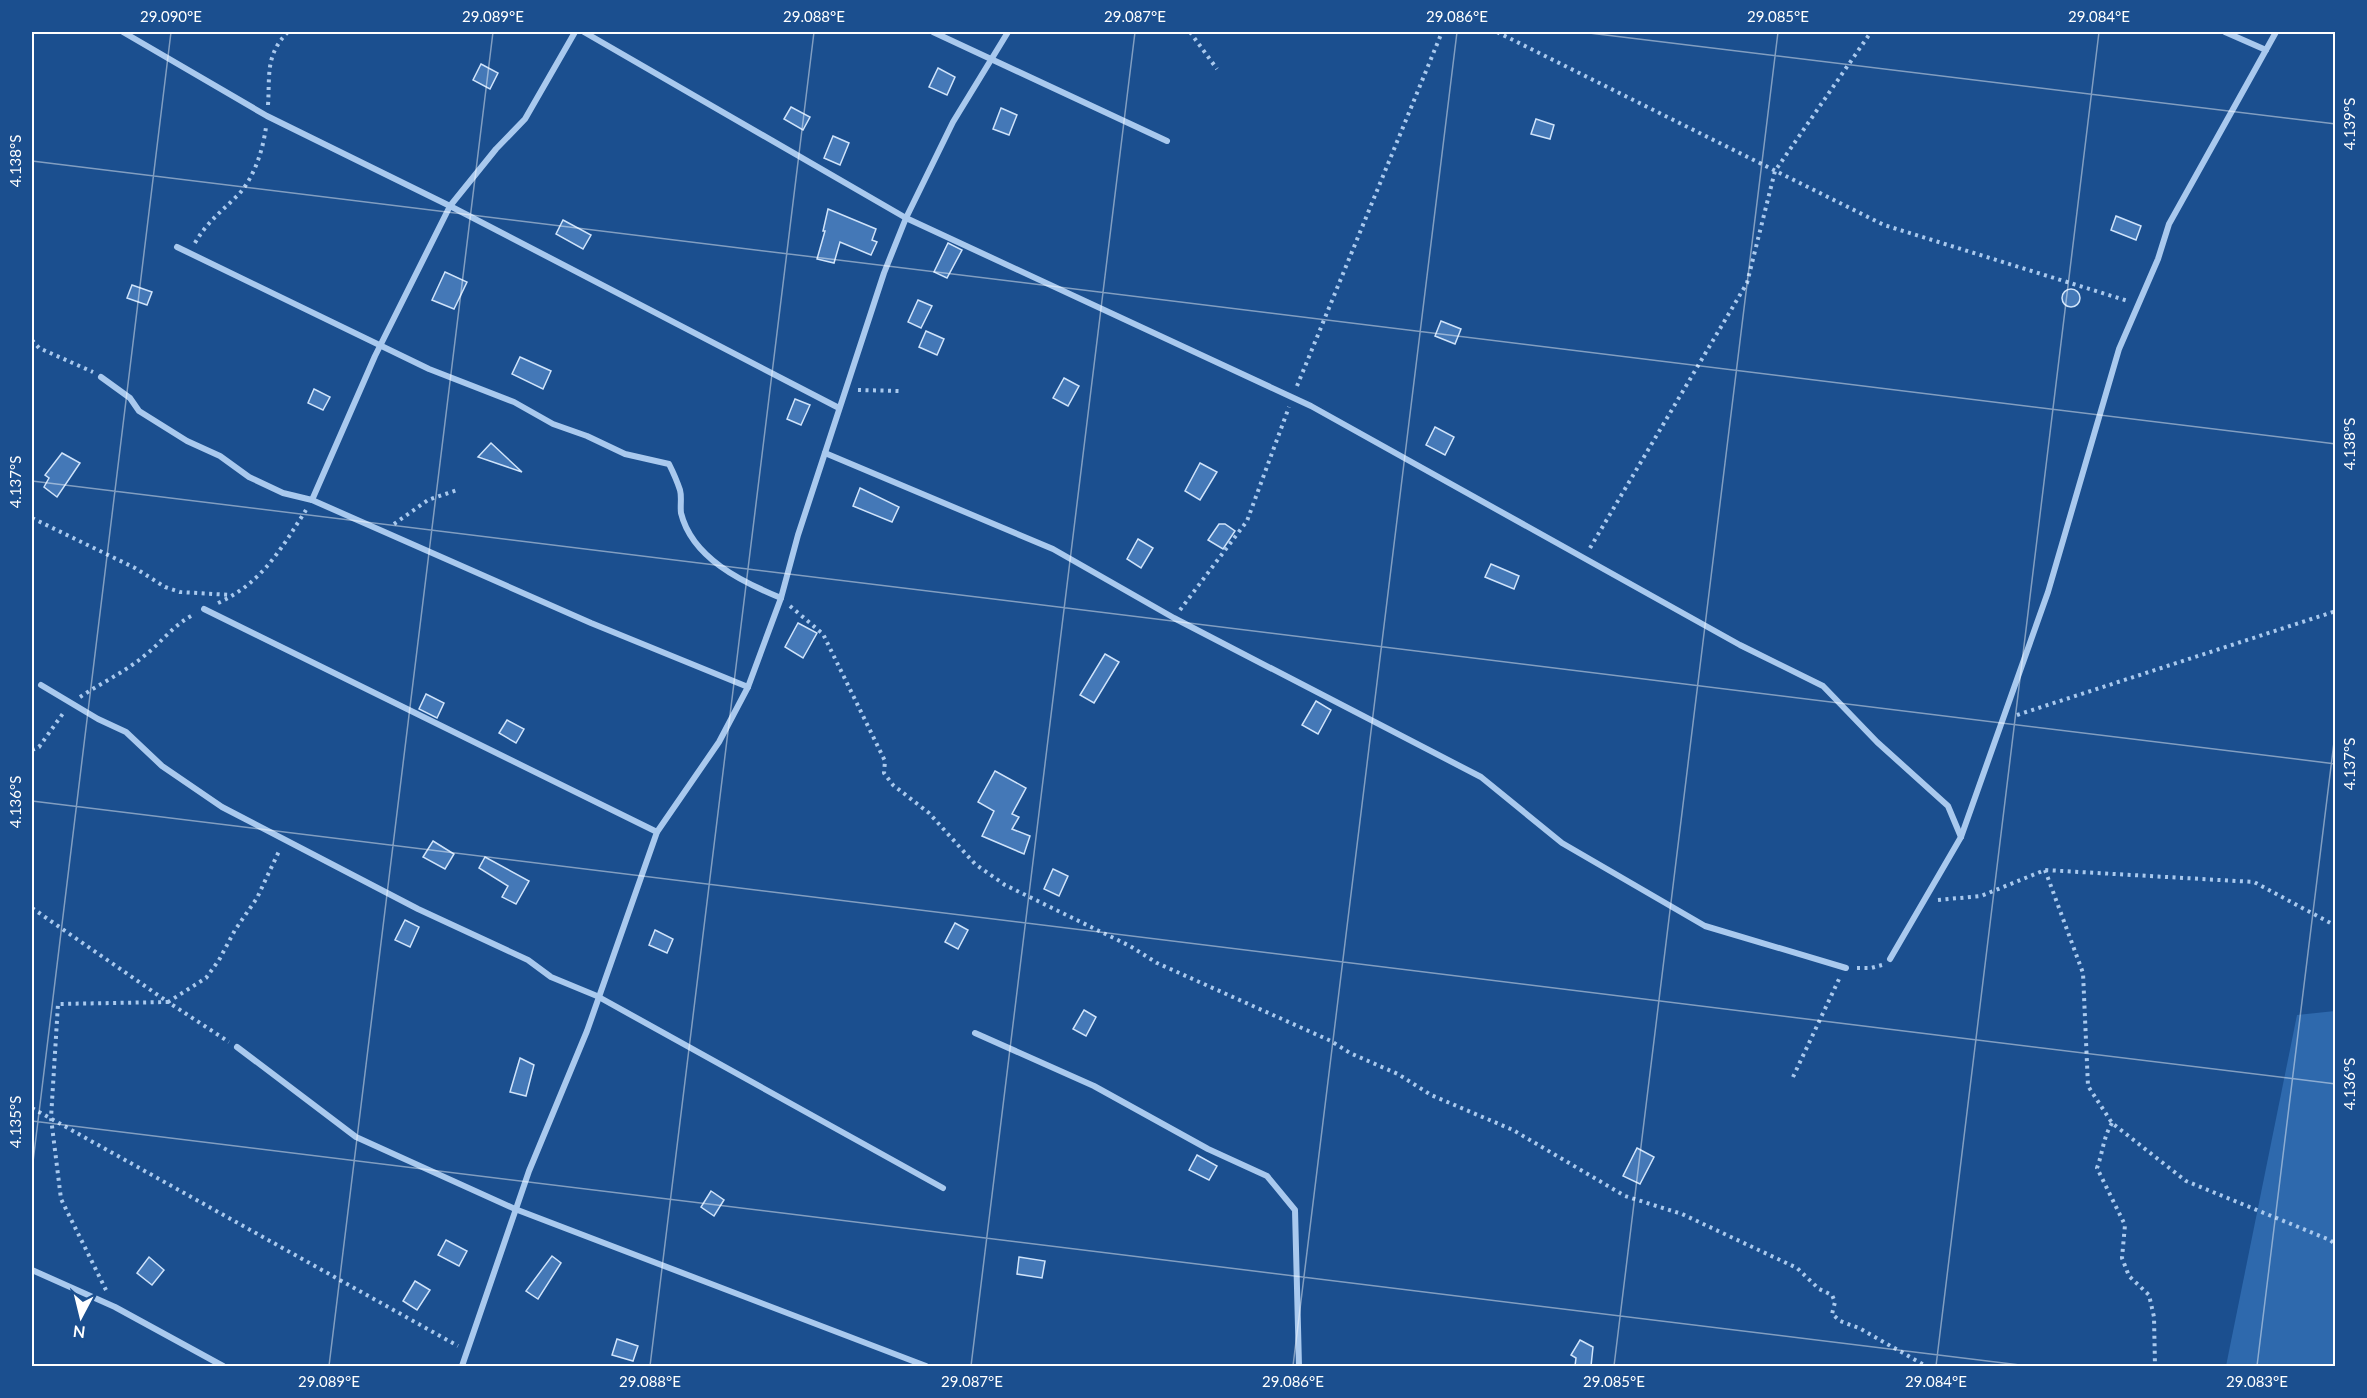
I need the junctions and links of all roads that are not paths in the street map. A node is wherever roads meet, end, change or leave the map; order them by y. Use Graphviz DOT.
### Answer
graph roads {
  1 [pos="123,32"];
  2 [pos="575,32"];
  3 [pos="584,32"];
  4 [pos="933,32"];
  5 [pos="1008,32"];
  6 [pos="2225,32"];
  7 [pos="2276,32"];
  8 [pos="2266,50"];
  9 [pos="992,59"];
  10 [pos="1167,141"];
  11 [pos="450,206"];
  12 [pos="906,218"];
  13 [pos="177,247"];
  14 [pos="382,344"];
  15 [pos="101,377"];
  16 [pos="839,408"];
  17 [pos="825,453"];
  18 [pos="312,500"];
  19 [pos="781,598"];
  20 [pos="204,609"];
  21 [pos="41,685"];
  22 [pos="748,687"];
  23 [pos="657,832"];
  24 [pos="1961,837"];
  25 [pos="1890,959"];
  26 [pos="1846,968"];
  27 [pos="597,996"];
  28 [pos="975,1033"];
  29 [pos="237,1047"];
  30 [pos="943,1188"];
  31 [pos="515,1209"];
  32 [pos="32,1270"];
  33 [pos="223,1366"];
  34 [pos="462,1366"];
  35 [pos="926,1366"];
  36 [pos="1299,1366"];
  1 -- 11 [label="street"];
  2 -- 11 [label="street"];
  3 -- 12 [label="street"];
  4 -- 9 [label="street"];
  5 -- 9 [label="street"];
  6 -- 8 [label="street"];
  7 -- 8 [label="street"];
  8 -- 24 [label="street"];
  9 -- 10 [label="street"];
  9 -- 12 [label="street"];
  11 -- 14 [label="street"];
  11 -- 16 [label="street"];
  12 -- 16 [label="street"];
  12 -- 24 [label="street"];
  13 -- 14 [label="street"];
  14 -- 18 [label="street"];
  14 -- 19 [label="street"];
  15 -- 18 [label="street"];
  16 -- 17 [label="street"];
  17 -- 19 [label="street"];
  17 -- 26 [label="street"];
  18 -- 22 [label="street"];
  19 -- 22 [label="street"];
  20 -- 23 [label="street"];
  21 -- 27 [label="street"];
  22 -- 23 [label="street"];
  23 -- 27 [label="street"];
  24 -- 25 [label="street"];
  27 -- 30 [label="street"];
  27 -- 31 [label="street"];
  28 -- 36 [label="street"];
  29 -- 31 [label="street"];
  31 -- 34 [label="street"];
  31 -- 35 [label="street"];
  32 -- 33 [label="street"];
}
